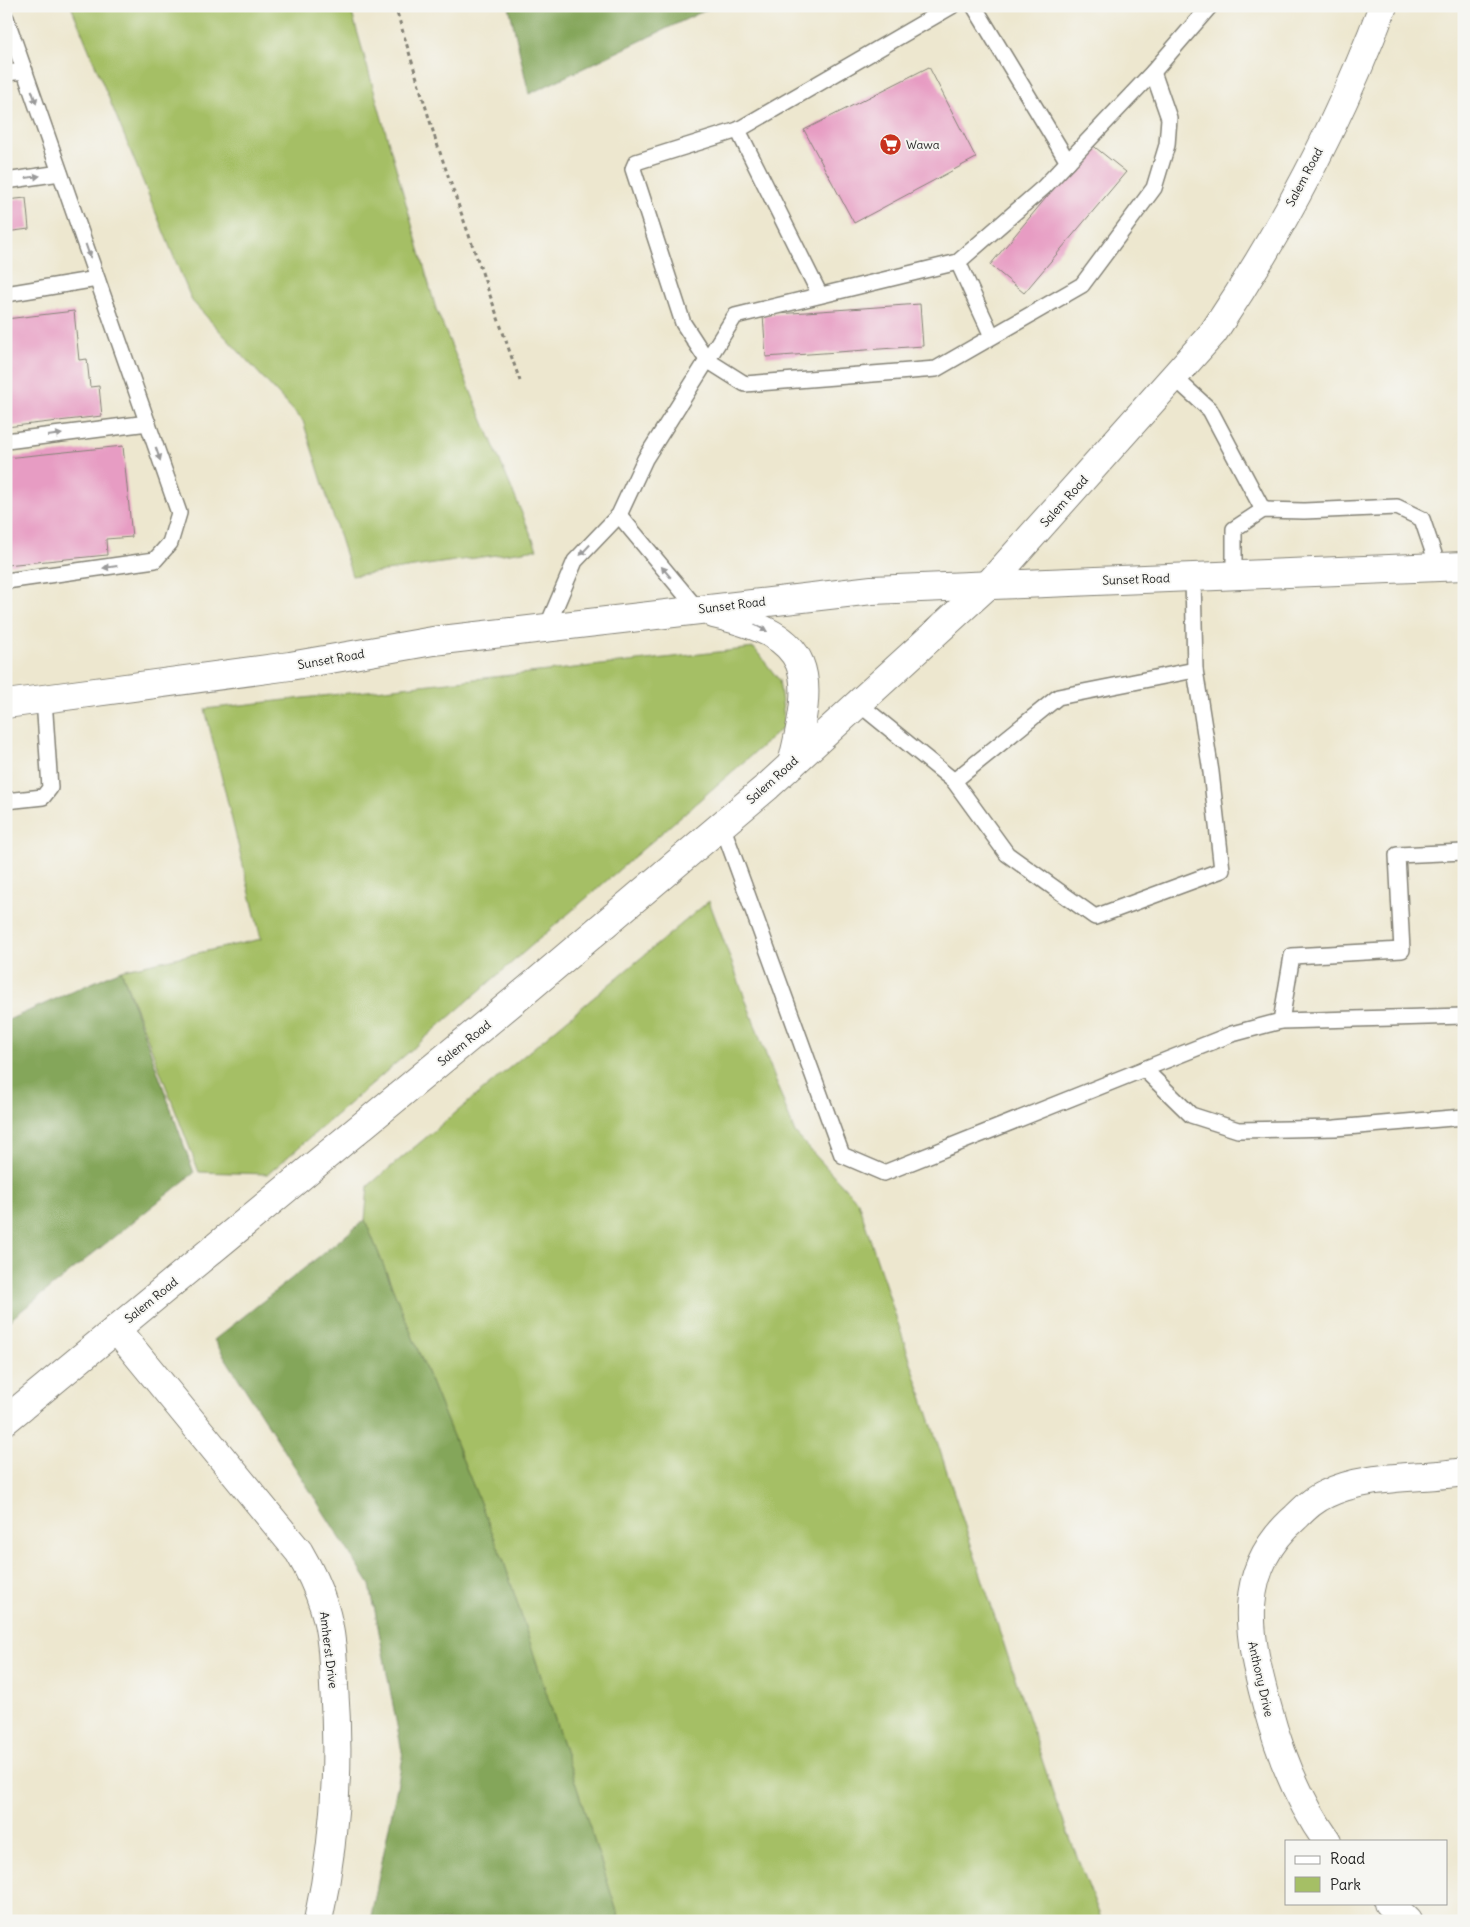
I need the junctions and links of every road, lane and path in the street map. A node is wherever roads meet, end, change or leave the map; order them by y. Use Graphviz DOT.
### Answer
graph roads {
  1 [pos="395,6"];
  2 [pos="952,6"];
  3 [pos="974,6"];
  4 [pos="1210,6"];
  5 [pos="1383,6"];
  6 [pos="6,18"];
  7 [pos="25,71"];
  8 [pos="1154,72"];
  9 [pos="6,73"];
  10 [pos="738,130"];
  11 [pos="1068,162"];
  12 [pos="60,173"];
  13 [pos="6,181"];
  14 [pos="958,262"];
  15 [pos="98,279"];
  16 [pos="6,294"];
  17 [pos="820,295"];
  18 [pos="992,336"];
  19 [pos="707,360"];
  20 [pos="1175,378"];
  21 [pos="520,381"];
  22 [pos="148,423"];
  23 [pos="6,441"];
  24 [pos="1263,510"];
  25 [pos="619,515"];
  26 [pos="1451,566"];
  27 [pos="1234,575"];
  28 [pos="1193,577"];
  29 [pos="6,581"];
  30 [pos="988,585"];
  31 [pos="698,610"];
  32 [pos="547,627"];
  33 [pos="1195,670"];
  34 [pos="44,699"];
  35 [pos="858,703"];
  36 [pos="6,704"];
  37 [pos="792,764"];
  38 [pos="954,781"];
  39 [pos="6,801"];
  40 [pos="722,824"];
  41 [pos="1464,852"];
  42 [pos="1464,1016"];
  43 [pos="1281,1021"];
  44 [pos="1144,1069"];
  45 [pos="1464,1117"];
  46 [pos="116,1329"];
  47 [pos="6,1420"];
  48 [pos="1464,1472"];
  49 [pos="1326,1840"];
  50 [pos="1389,1904"];
  51 [pos="318,1921"];
  52 [pos="1407,1921"];
  1 -- 21 [label="path"];
  2 -- 10 [label="lane"];
  3 -- 11 [label="lane"];
  4 -- 8 [label="lane"];
  5 -- 20 [label="street, Salem Road"];
  6 -- 7 [label="lane"];
  7 -- 9 [label="lane"];
  7 -- 12 [label="lane, one-way"];
  8 -- 11 [label="lane"];
  8 -- 18 [label="lane"];
  10 -- 17 [label="lane"];
  10 -- 19 [label="lane"];
  11 -- 14 [label="lane"];
  13 -- 12 [label="lane, one-way"];
  12 -- 15 [label="lane, one-way"];
  14 -- 17 [label="lane"];
  14 -- 18 [label="lane"];
  15 -- 16 [label="lane"];
  15 -- 22 [label="lane"];
  17 -- 19 [label="lane"];
  18 -- 19 [label="lane"];
  19 -- 25 [label="lane"];
  20 -- 24 [label="lane"];
  20 -- 30 [label="street, Salem Road"];
  23 -- 22 [label="lane, one-way"];
  22 -- 29 [label="lane, one-way"];
  24 -- 26 [label="lane"];
  24 -- 27 [label="lane"];
  31 -- 25 [label="lane, one-way"];
  25 -- 32 [label="lane, one-way"];
  26 -- 27 [label="street, Sunset Road"];
  27 -- 28 [label="street, Sunset Road"];
  28 -- 30 [label="street, Sunset Road"];
  28 -- 33 [label="lane"];
  30 -- 31 [label="street, Sunset Road"];
  30 -- 35 [label="street, Salem Road"];
  31 -- 32 [label="street, Sunset Road"];
  31 -- 37 [label="street, one-way"];
  32 -- 34 [label="street, Sunset Road"];
  33 -- 38 [label="lane"];
  33 -- 38 [label="lane"];
  34 -- 36 [label="street, Sunset Road"];
  34 -- 39 [label="lane"];
  35 -- 37 [label="street, Salem Road"];
  35 -- 38 [label="lane"];
  37 -- 40 [label="street, Salem Road"];
  40 -- 44 [label="lane"];
  40 -- 46 [label="street, Salem Road"];
  41 -- 43 [label="lane"];
  42 -- 43 [label="lane"];
  43 -- 44 [label="lane"];
  44 -- 45 [label="lane"];
  46 -- 47 [label="street, Salem Road"];
  46 -- 51 [label="street, Amherst Drive"];
  48 -- 49 [label="street, Anthony Drive"];
  50 -- 52 [label="street"];
}
